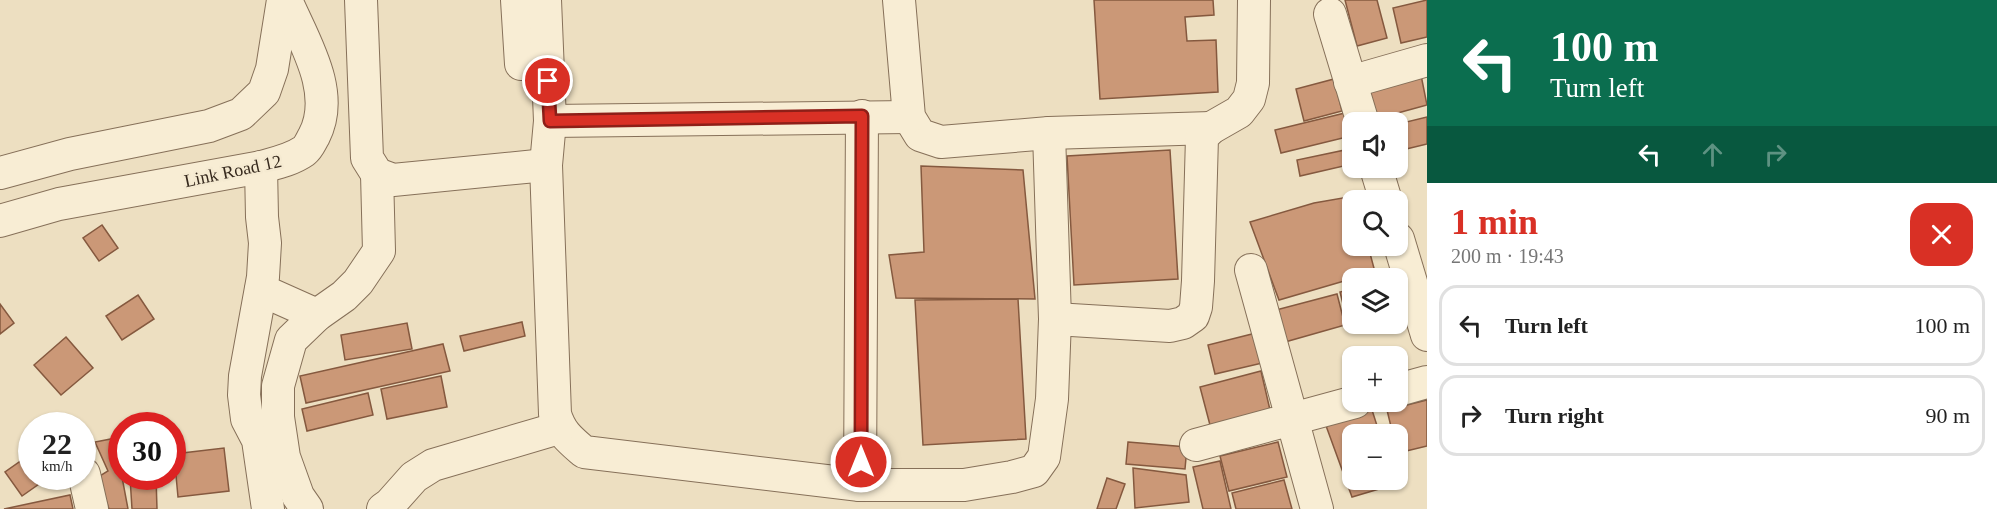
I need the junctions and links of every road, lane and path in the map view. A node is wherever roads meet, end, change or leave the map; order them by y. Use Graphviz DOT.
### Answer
graph roads {
  1 [pos="284,0"];
  2 [pos="361,0"];
  3 [pos="517,0"];
  4 [pos="545,0"];
  5 [pos="899,0"];
  6 [pos="1254,0"];
  7 [pos="1330,14"];
  8 [pos="1427,60"];
  9 [pos="521,64"];
  10 [pos="1350,82"];
  11 [pos="1360,112"];
  12 [pos="862,116"];
  13 [pos="909,117"];
  14 [pos="550,121"];
  15 [pos="1211,128"];
  16 [pos="1049,133"];
  17 [pos="546,165"];
  18 [pos="261,167"];
  19 [pos="0,173"];
  20 [pos="377,174"];
  21 [pos="0,220"];
  22 [pos="1403,256"];
  23 [pos="1251,270"];
  24 [pos="261,290"];
  25 [pos="317,315"];
  26 [pos="1055,319"];
  27 [pos="253,332"];
  28 [pos="1427,335"];
  29 [pos="288,352"];
  30 [pos="1427,382"];
  31 [pos="1408,387"];
  32 [pos="1342,406"];
  33 [pos="1293,420"];
  34 [pos="559,428"];
  35 [pos="1196,445"];
  36 [pos="860,485"];
  37 [pos="88,490"];
  38 [pos="92,509"];
  39 [pos="268,509"];
  40 [pos="307,509"];
  41 [pos="383,509"];
  42 [pos="1317,509"];
  1 -- 18 [label="street, Link Road 12"];
  1 -- 19 [label="street, Link Road 12"];
  2 -- 20 [label="street"];
  3 -- 9 [label="street"];
  4 -- 14 [label="street"];
  5 -- 13 [label="street"];
  6 -- 15 [label="street"];
  7 -- 10 [label="street"];
  8 -- 10 [label="street"];
  10 -- 11 [label="street"];
  12 -- 13 [label="street"];
  12 -- 14 [label="street"];
  12 -- 36 [label="street"];
  13 -- 16 [label="street"];
  14 -- 17 [label="street"];
  15 -- 16 [label="street"];
  15 -- 26 [label="street"];
  16 -- 26 [label="street"];
  17 -- 20 [label="street"];
  17 -- 34 [label="street"];
  18 -- 21 [label="street, Link Road 12"];
  18 -- 24 [label="street"];
  20 -- 25 [label="street"];
  22 -- 28 [label="street"];
  23 -- 33 [label="street"];
  24 -- 25 [label="street"];
  24 -- 27 [label="street"];
  25 -- 29 [label="street"];
  26 -- 36 [label="street"];
  27 -- 29 [label="street"];
  27 -- 39 [label="street"];
  29 -- 40 [label="street"];
  30 -- 31 [label="street"];
  32 -- 33 [label="street"];
  33 -- 35 [label="street"];
  33 -- 42 [label="street"];
  34 -- 36 [label="street"];
  34 -- 41 [label="street"];
  37 -- 38 [label="street"];
}
